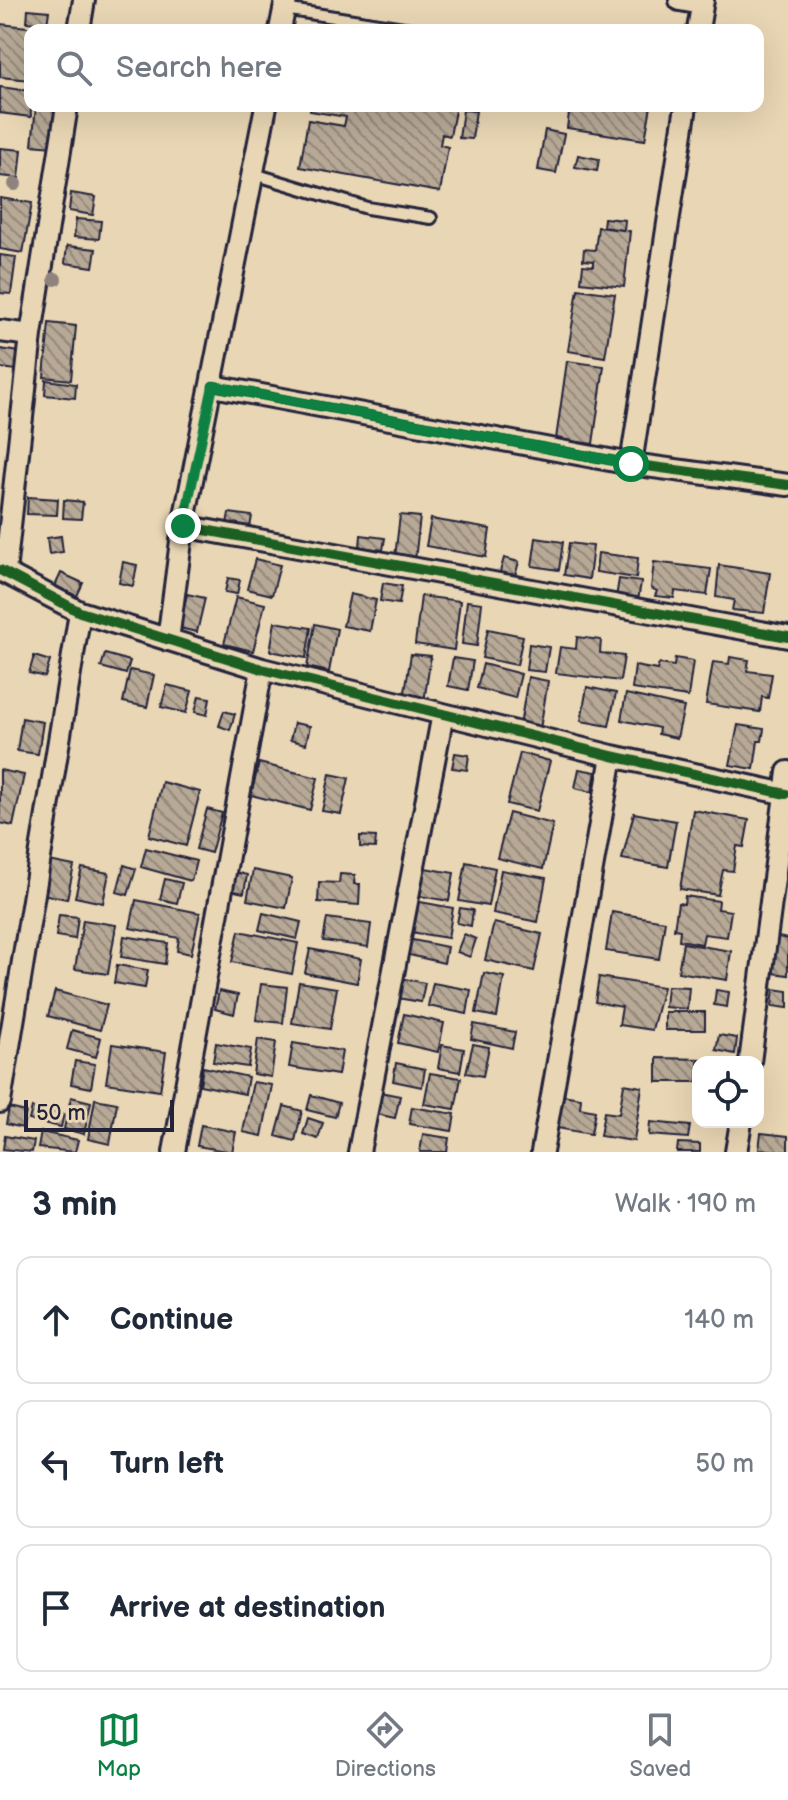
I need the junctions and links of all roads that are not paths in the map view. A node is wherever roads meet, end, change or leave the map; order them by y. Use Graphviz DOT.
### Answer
graph roads {
  1 [pos="84,0"];
  2 [pos="680,0"];
  3 [pos="702,2"];
  4 [pos="285,4"];
  5 [pos="80,24"];
  6 [pos="281,24"];
  7 [pos="386,24"];
  8 [pos="699,24"];
  9 [pos="66,112"];
  10 [pos="265,112"];
  11 [pos="685,112"];
  12 [pos="254,174"];
  13 [pos="431,218"];
  14 [pos="0,331"];
  15 [pos="31,335"];
  16 [pos="213,386"];
  17 [pos="631,464"];
  18 [pos="788,485"];
  19 [pos="183,526"];
  20 [pos="3,571"];
  21 [pos="80,612"];
  22 [pos="788,637"];
  23 [pos="168,640"];
  24 [pos="262,669"];
  25 [pos="443,714"];
  26 [pos="612,756"];
  27 [pos="788,772"];
  28 [pos="786,794"];
  29 [pos="751,1056"];
  30 [pos="0,1102"];
  31 [pos="740,1128"];
  32 [pos="174,1152"];
  33 [pos="359,1152"];
  34 [pos="542,1152"];
  35 [pos="736,1152"];
  1 -- 5 [label="street"];
  2 -- 3 [label="street"];
  3 -- 8 [label="street"];
  4 -- 6 [label="street"];
  4 -- 7 [label="lane"];
  9 -- 15 [label="street"];
  10 -- 12 [label="street"];
  11 -- 17 [label="street"];
  12 -- 13 [label="lane"];
  12 -- 16 [label="street"];
  14 -- 15 [label="street"];
  15 -- 20 [label="street"];
  16 -- 17 [label="street"];
  16 -- 19 [label="street"];
  17 -- 18 [label="street"];
  19 -- 22 [label="street"];
  19 -- 23 [label="street"];
  20 -- 21 [label="street"];
  21 -- 23 [label="street"];
  21 -- 30 [label="street"];
  23 -- 24 [label="street"];
  24 -- 25 [label="street"];
  24 -- 32 [label="street"];
  25 -- 26 [label="street"];
  25 -- 33 [label="street"];
  26 -- 28 [label="street"];
  26 -- 34 [label="street"];
  27 -- 28 [label="street"];
  28 -- 29 [label="street"];
  31 -- 35 [label="street"];
}
